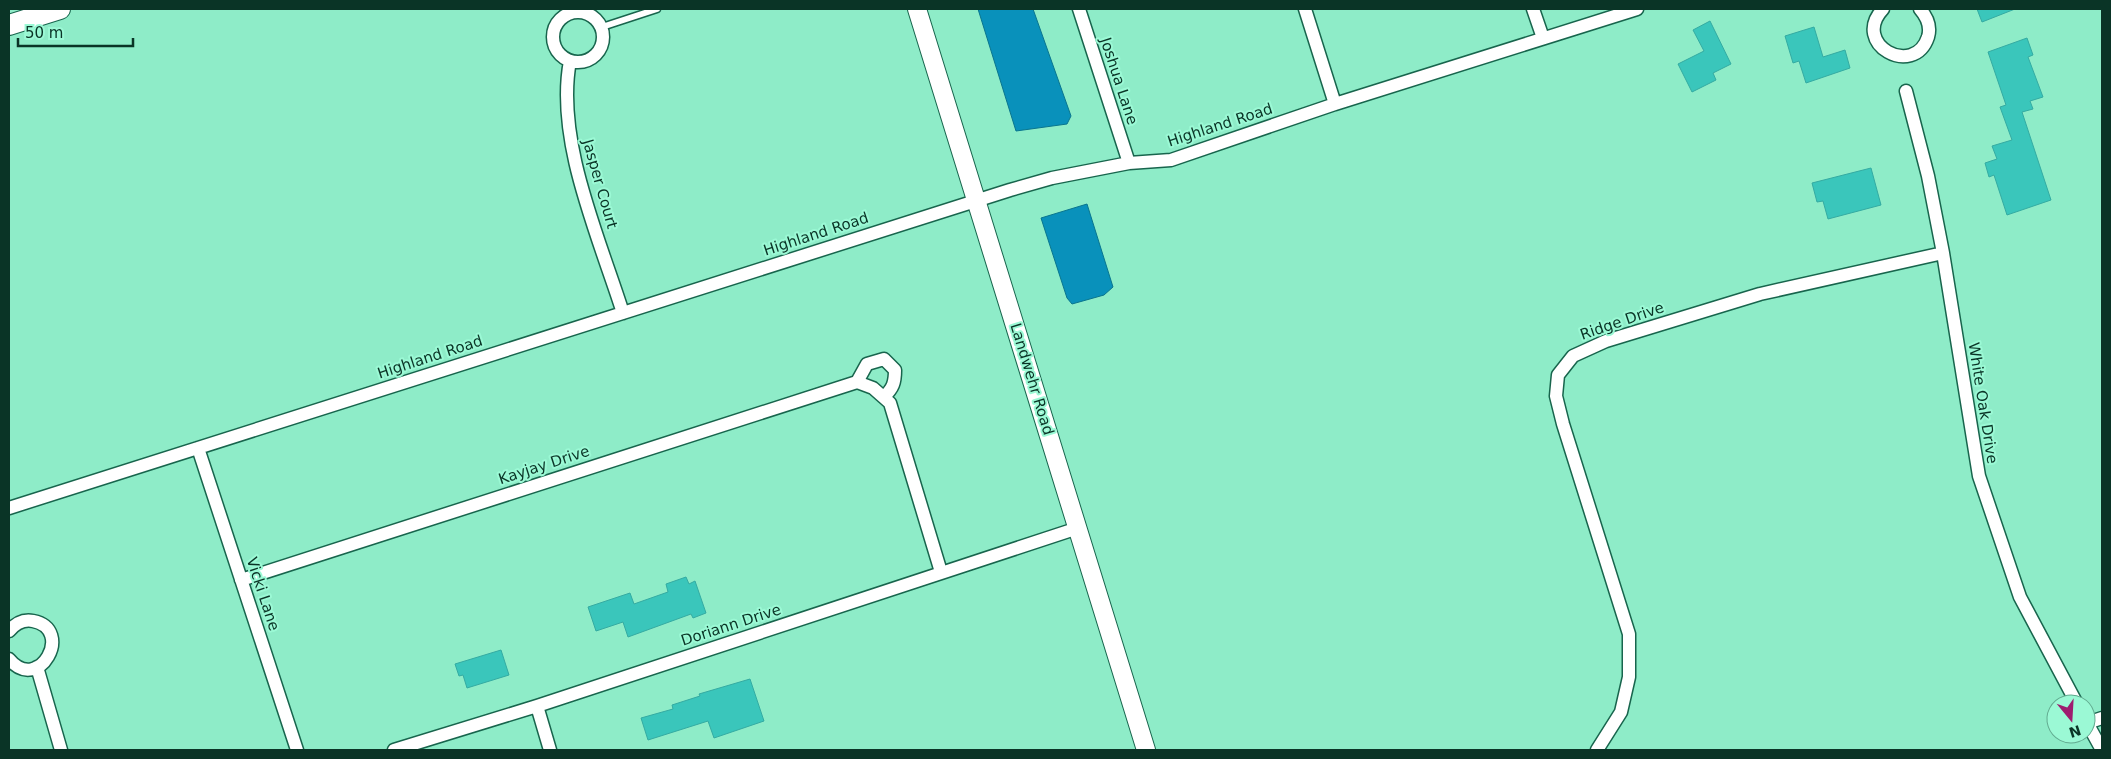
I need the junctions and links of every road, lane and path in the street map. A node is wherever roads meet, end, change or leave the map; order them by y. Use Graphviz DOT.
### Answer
graph roads {
  1 [pos="657,9"];
  2 [pos="917,9"];
  3 [pos="1079,9"];
  4 [pos="1305,9"];
  5 [pos="1534,9"];
  6 [pos="1637,9"];
  7 [pos="1920,9"];
  8 [pos="52,10"];
  9 [pos="1879,10"];
  10 [pos="9,25"];
  11 [pos="602,27"];
  12 [pos="1543,38"];
  13 [pos="570,61"];
  14 [pos="1906,91"];
  15 [pos="1335,104"];
  16 [pos="1129,163"];
  17 [pos="978,200"];
  18 [pos="1943,253"];
  19 [pos="623,313"];
  20 [pos="857,382"];
  21 [pos="884,398"];
  22 [pos="198,448"];
  23 [pos="9,508"];
  24 [pos="1078,528"];
  25 [pos="941,572"];
  26 [pos="241,580"];
  27 [pos="9,631"];
  28 [pos="9,659"];
  29 [pos="38,667"];
  30 [pos="2072,694"];
  31 [pos="537,706"];
  32 [pos="2096,739"];
  33 [pos="1141,749"];
  34 [pos="61,750"];
  35 [pos="297,750"];
  36 [pos="394,750"];
  37 [pos="550,750"];
  38 [pos="1597,750"];
  39 [pos="2102,750"];
  1 -- 11 [label="lane"];
  2 -- 17 [label="main road, Landwehr Road"];
  3 -- 16 [label="street, Joshua Lane"];
  4 -- 15 [label="street"];
  5 -- 12 [label="street"];
  6 -- 12 [label="street, Highland Road"];
  7 -- 9 [label="street"];
  8 -- 10 [label="main road"];
  11 -- 13 [label="street"];
  11 -- 13 [label="street"];
  12 -- 15 [label="street, Highland Road"];
  13 -- 19 [label="street, Jasper Court"];
  14 -- 18 [label="street, White Oak Drive"];
  15 -- 16 [label="street, Highland Road"];
  16 -- 17 [label="street, Highland Road"];
  17 -- 19 [label="street, Highland Road"];
  17 -- 24 [label="main road, Landwehr Road"];
  18 -- 30 [label="street, White Oak Drive"];
  18 -- 38 [label="street, Ridge Drive"];
  19 -- 22 [label="street, Highland Road"];
  20 -- 21 [label="street"];
  20 -- 21 [label="street"];
  20 -- 26 [label="street, Kayjay Drive"];
  21 -- 25 [label="street"];
  22 -- 23 [label="street, Highland Road"];
  22 -- 26 [label="street, Vicki Lane"];
  24 -- 25 [label="street, Doriann Drive"];
  24 -- 33 [label="main road, Landwehr Road"];
  25 -- 31 [label="street, Doriann Drive"];
  26 -- 35 [label="street, Vicki Lane"];
  27 -- 29 [label="street"];
  28 -- 29 [label="street"];
  29 -- 34 [label="street"];
  31 -- 36 [label="street, Doriann Drive"];
  31 -- 37 [label="street"];
  32 -- 39 [label="street"];
}
